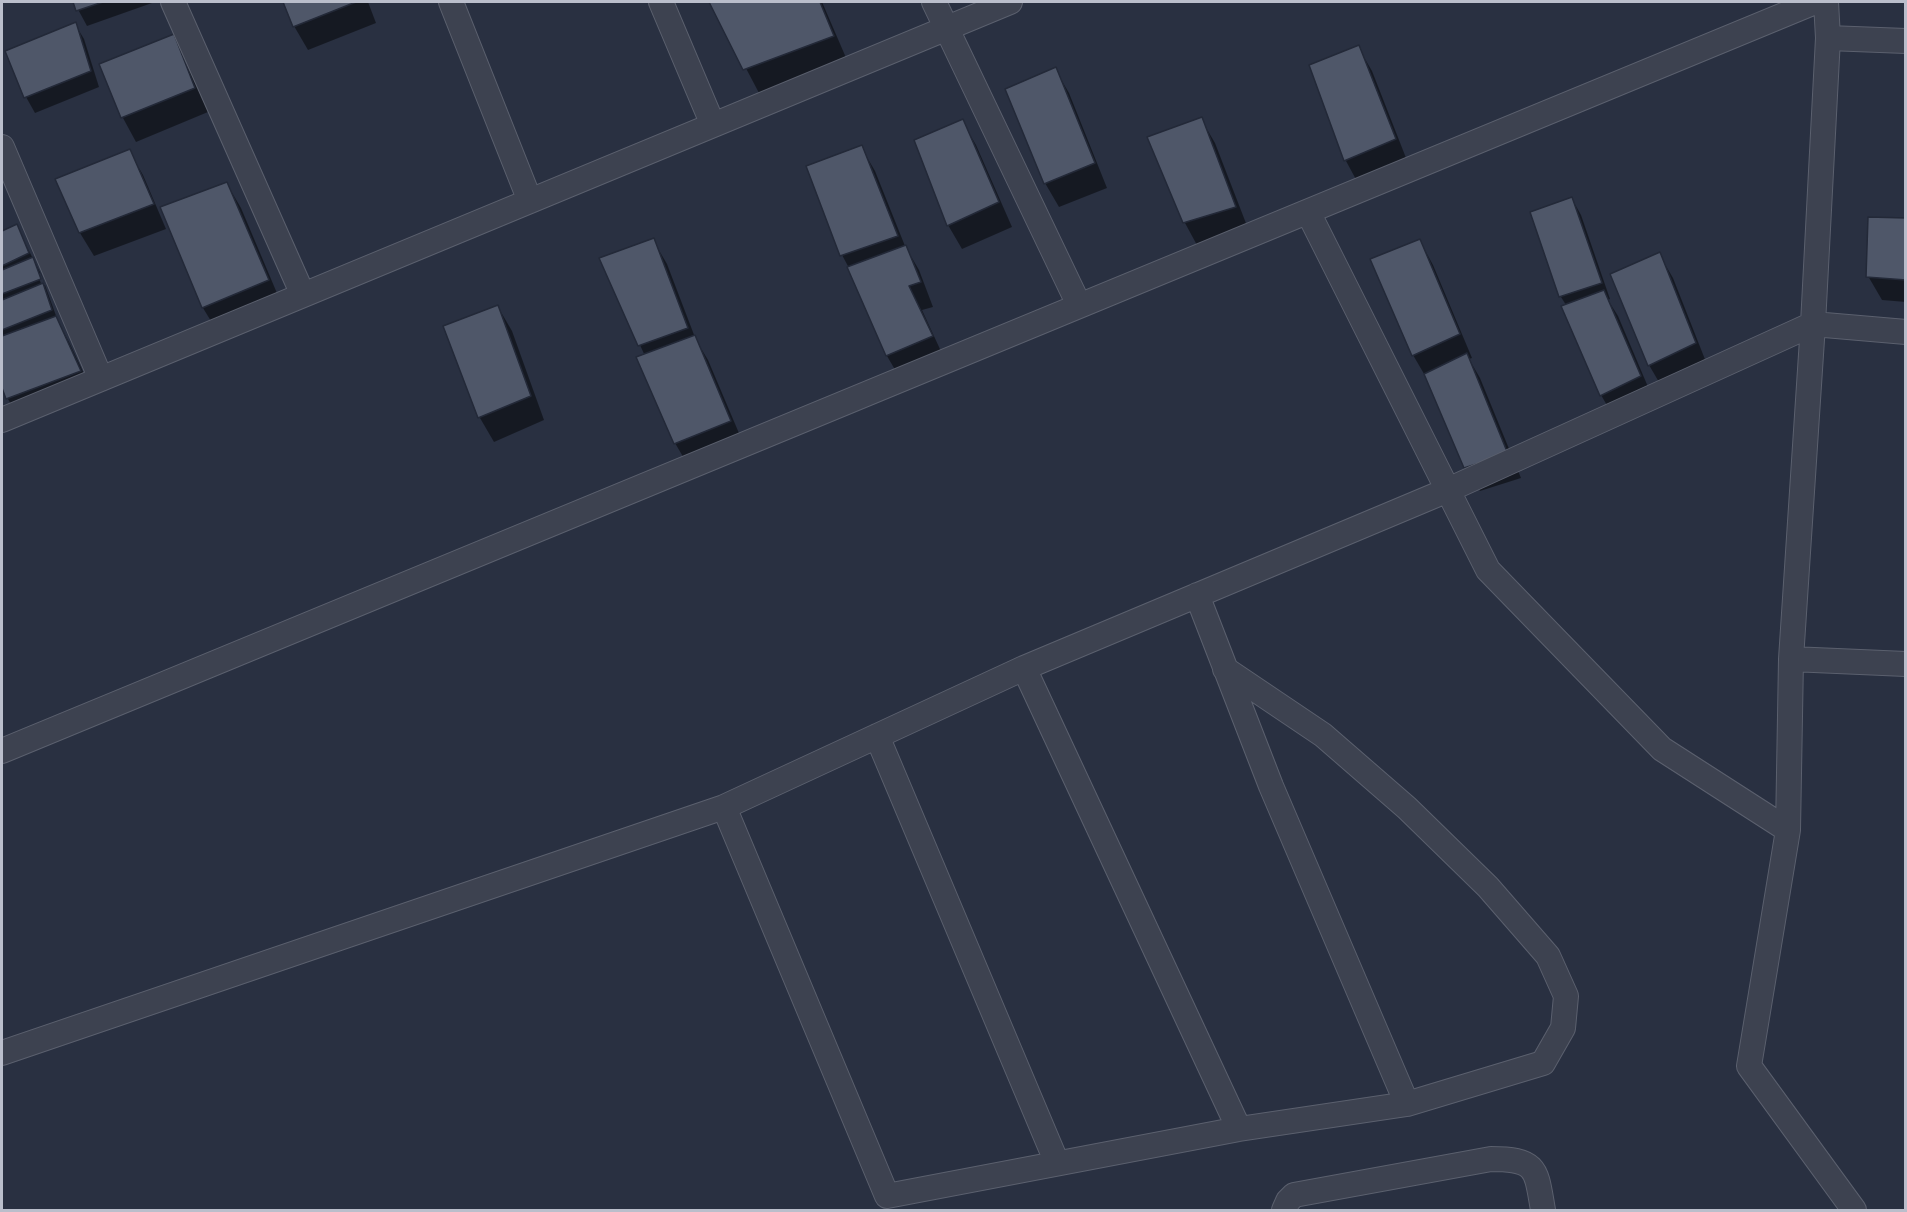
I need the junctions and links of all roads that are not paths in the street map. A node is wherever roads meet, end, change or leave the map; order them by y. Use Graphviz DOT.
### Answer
graph roads {
  1 [pos="173,2"];
  2 [pos="451,2"];
  3 [pos="661,2"];
  4 [pos="934,2"];
  5 [pos="1010,2"];
  6 [pos="1815,2"];
  7 [pos="1826,2"];
  8 [pos="946,28"];
  9 [pos="1828,38"];
  10 [pos="1905,41"];
  11 [pos="713,125"];
  12 [pos="2,147"];
  13 [pos="530,201"];
  14 [pos="1308,212"];
  15 [pos="303,295"];
  16 [pos="1079,305"];
  17 [pos="1813,324"];
  18 [pos="1905,332"];
  19 [pos="101,379"];
  20 [pos="2,420"];
  21 [pos="1448,490"];
  22 [pos="1197,595"];
  23 [pos="1791,659"];
  24 [pos="1905,664"];
  25 [pos="1024,668"];
  26 [pos="1225,669"];
  27 [pos="877,736"];
  28 [pos="2,751"];
  29 [pos="724,807"];
  30 [pos="1788,831"];
  31 [pos="2,1053"];
  32 [pos="1407,1104"];
  33 [pos="1239,1129"];
  34 [pos="1058,1164"];
  35 [pos="1284,1210"];
  36 [pos="1543,1210"];
  37 [pos="1854,1210"];
  1 -- 15 [label="street"];
  2 -- 13 [label="street"];
  3 -- 11 [label="street"];
  4 -- 8 [label="street"];
  5 -- 8 [label="street"];
  6 -- 14 [label="street"];
  7 -- 9 [label="street"];
  8 -- 11 [label="street"];
  8 -- 16 [label="street"];
  9 -- 10 [label="street"];
  9 -- 17 [label="street"];
  11 -- 13 [label="street"];
  12 -- 19 [label="street"];
  13 -- 15 [label="street"];
  14 -- 16 [label="street"];
  14 -- 21 [label="street"];
  15 -- 19 [label="street"];
  16 -- 28 [label="street"];
  17 -- 18 [label="street"];
  17 -- 21 [label="street"];
  17 -- 23 [label="street"];
  19 -- 20 [label="street"];
  21 -- 22 [label="street"];
  21 -- 30 [label="street"];
  22 -- 25 [label="street"];
  22 -- 26 [label="street"];
  23 -- 24 [label="street"];
  23 -- 30 [label="street"];
  25 -- 27 [label="street"];
  25 -- 33 [label="street"];
  26 -- 32 [label="street"];
  26 -- 32 [label="street"];
  27 -- 29 [label="street"];
  27 -- 34 [label="street"];
  29 -- 31 [label="street"];
  29 -- 34 [label="street"];
  30 -- 37 [label="street"];
  32 -- 33 [label="street"];
  33 -- 34 [label="street"];
  35 -- 36 [label="street"];
}
